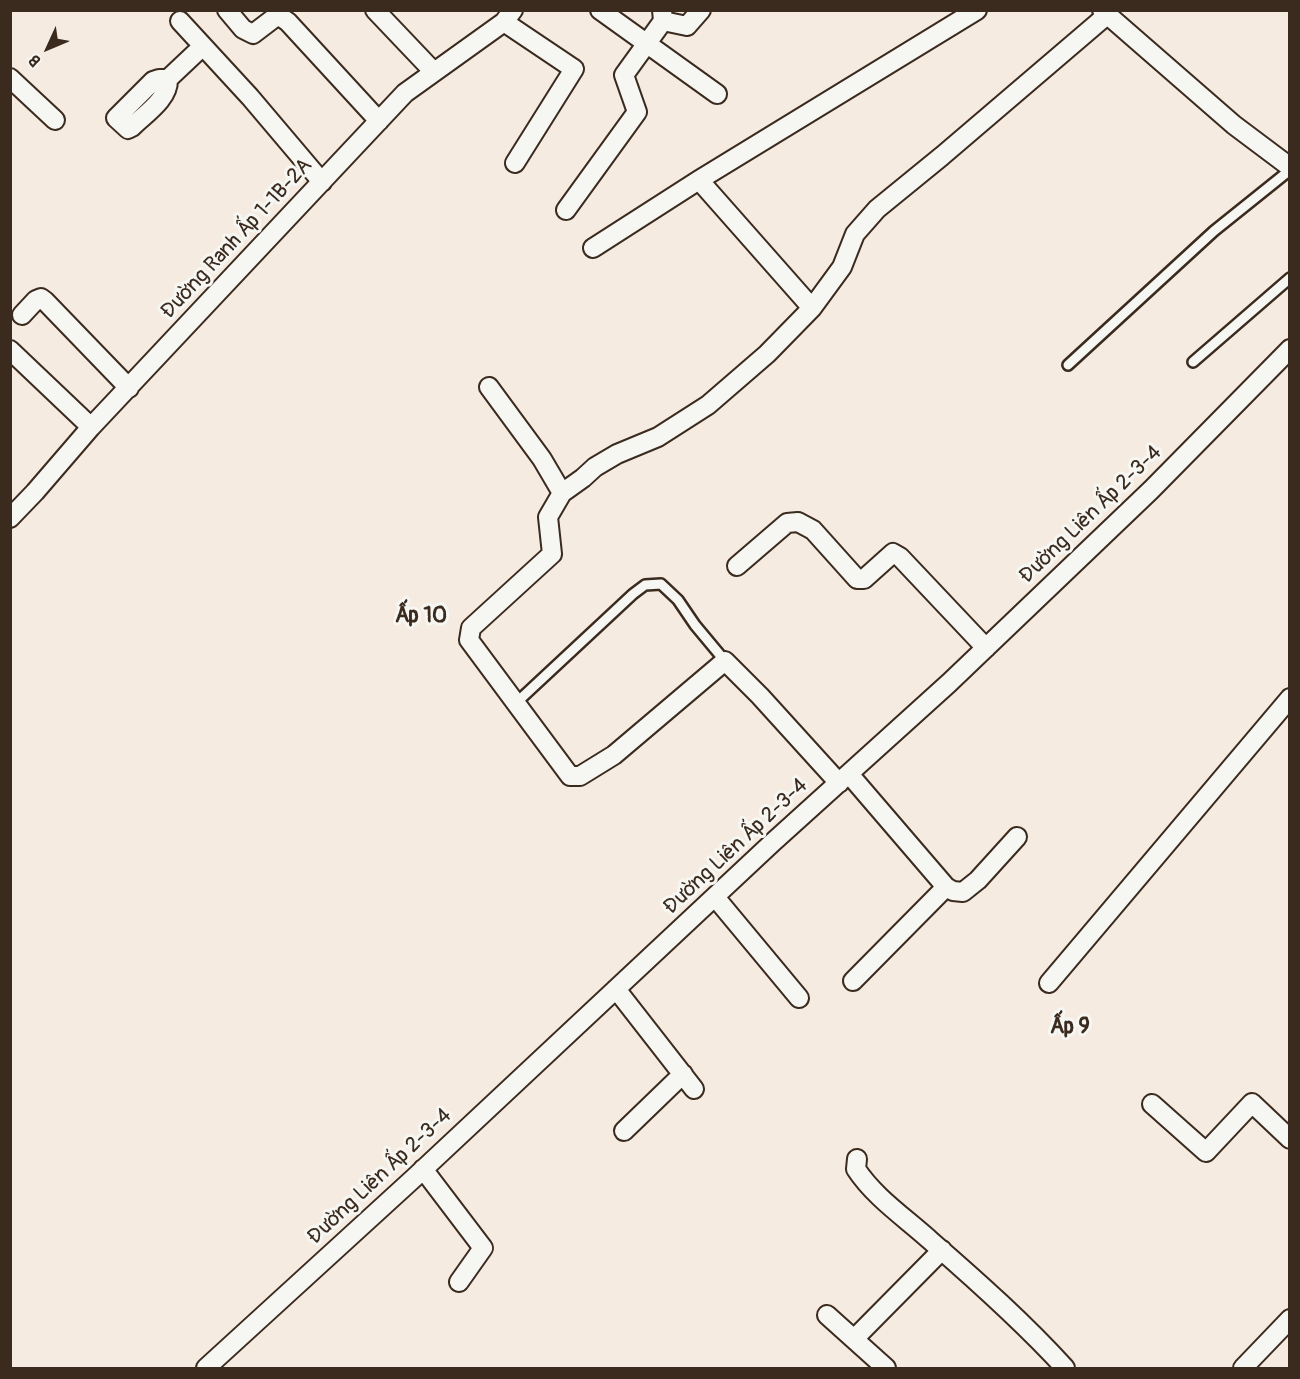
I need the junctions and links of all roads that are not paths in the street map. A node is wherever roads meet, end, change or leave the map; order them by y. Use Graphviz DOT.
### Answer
graph roads {
  1 [pos="227,10"];
  2 [pos="375,10"];
  3 [pos="600,10"];
  4 [pos="701,10"];
  5 [pos="977,10"];
  6 [pos="281,13"];
  7 [pos="1104,13"];
  8 [pos="508,16"];
  9 [pos="662,16"];
  10 [pos="180,21"];
  11 [pos="647,44"];
  12 [pos="203,46"];
  13 [pos="433,71"];
  14 [pos="10,78"];
  15 [pos="168,79"];
  16 [pos="717,94"];
  17 [pos="55,120"];
  18 [pos="379,121"];
  19 [pos="515,163"];
  20 [pos="1290,168"];
  21 [pos="699,180"];
  22 [pos="322,182"];
  23 [pos="566,210"];
  24 [pos="593,248"];
  25 [pos="1290,278"];
  26 [pos="812,308"];
  27 [pos="22,315"];
  28 [pos="1290,349"];
  29 [pos="10,350"];
  30 [pos="1193,362"];
  31 [pos="1068,365"];
  32 [pos="489,387"];
  33 [pos="129,388"];
  34 [pos="92,428"];
  35 [pos="562,493"];
  36 [pos="10,518"];
  37 [pos="737,566"];
  38 [pos="986,648"];
  39 [pos="724,661"];
  40 [pos="1290,698"];
  41 [pos="516,703"];
  42 [pos="844,778"];
  43 [pos="1017,837"];
  44 [pos="946,887"];
  45 [pos="715,897"];
  46 [pos="853,981"];
  47 [pos="1048,983"];
  48 [pos="616,989"];
  49 [pos="799,998"];
  50 [pos="1152,1104"];
  51 [pos="624,1131"];
  52 [pos="1290,1139"];
  53 [pos="856,1159"];
  54 [pos="423,1169"];
  55 [pos="942,1250"];
  56 [pos="459,1282"];
  57 [pos="827,1315"];
  58 [pos="1290,1319"];
  59 [pos="854,1339"];
  60 [pos="206,1368"];
  61 [pos="886,1368"];
  62 [pos="1065,1368"];
  63 [pos="1244,1368"];
  1 -- 6 [label="street"];
  2 -- 13 [label="street"];
  3 -- 11 [label="street"];
  4 -- 9 [label="street"];
  5 -- 21 [label="street"];
  6 -- 18 [label="street"];
  7 -- 20 [label="street"];
  7 -- 26 [label="street"];
  8 -- 13 [label="street, Đường Ranh Ấp 1-1B-2A"];
  8 -- 19 [label="street"];
  9 -- 11 [label="street"];
  10 -- 12 [label="street"];
  11 -- 16 [label="street"];
  11 -- 23 [label="street"];
  12 -- 15 [label="street"];
  12 -- 22 [label="street"];
  13 -- 18 [label="street, Đường Ranh Ấp 1-1B-2A"];
  14 -- 17 [label="street"];
  18 -- 22 [label="street, Đường Ranh Ấp 1-1B-2A"];
  20 -- 31 [label="lane"];
  21 -- 24 [label="street"];
  21 -- 26 [label="street"];
  22 -- 33 [label="street, Đường Ranh Ấp 1-1B-2A"];
  25 -- 30 [label="lane"];
  26 -- 35 [label="street"];
  27 -- 33 [label="street"];
  28 -- 38 [label="street, Đường Liên Ấp 2-3-4"];
  29 -- 34 [label="street"];
  32 -- 35 [label="street"];
  33 -- 34 [label="street, Đường Ranh Ấp 1-1B-2A"];
  34 -- 36 [label="street, Đường Ranh Ấp 1-1B-2A"];
  35 -- 41 [label="street"];
  37 -- 38 [label="street"];
  38 -- 42 [label="street, Đường Liên Ấp 2-3-4"];
  39 -- 41 [label="street"];
  39 -- 41 [label="lane"];
  39 -- 42 [label="street"];
  40 -- 47 [label="street"];
  42 -- 44 [label="street"];
  42 -- 45 [label="street, Đường Liên Ấp 2-3-4"];
  43 -- 44 [label="street"];
  44 -- 46 [label="street"];
  45 -- 48 [label="street, Đường Liên Ấp 2-3-4"];
  45 -- 49 [label="street"];
  48 -- 51 [label="street"];
  48 -- 54 [label="street, Đường Liên Ấp 2-3-4"];
  50 -- 52 [label="street"];
  53 -- 55 [label="street"];
  54 -- 56 [label="street"];
  54 -- 60 [label="street, Đường Liên Ấp 2-3-4"];
  55 -- 59 [label="street"];
  55 -- 62 [label="street"];
  57 -- 59 [label="street"];
  58 -- 63 [label="street"];
  59 -- 61 [label="street"];
}
